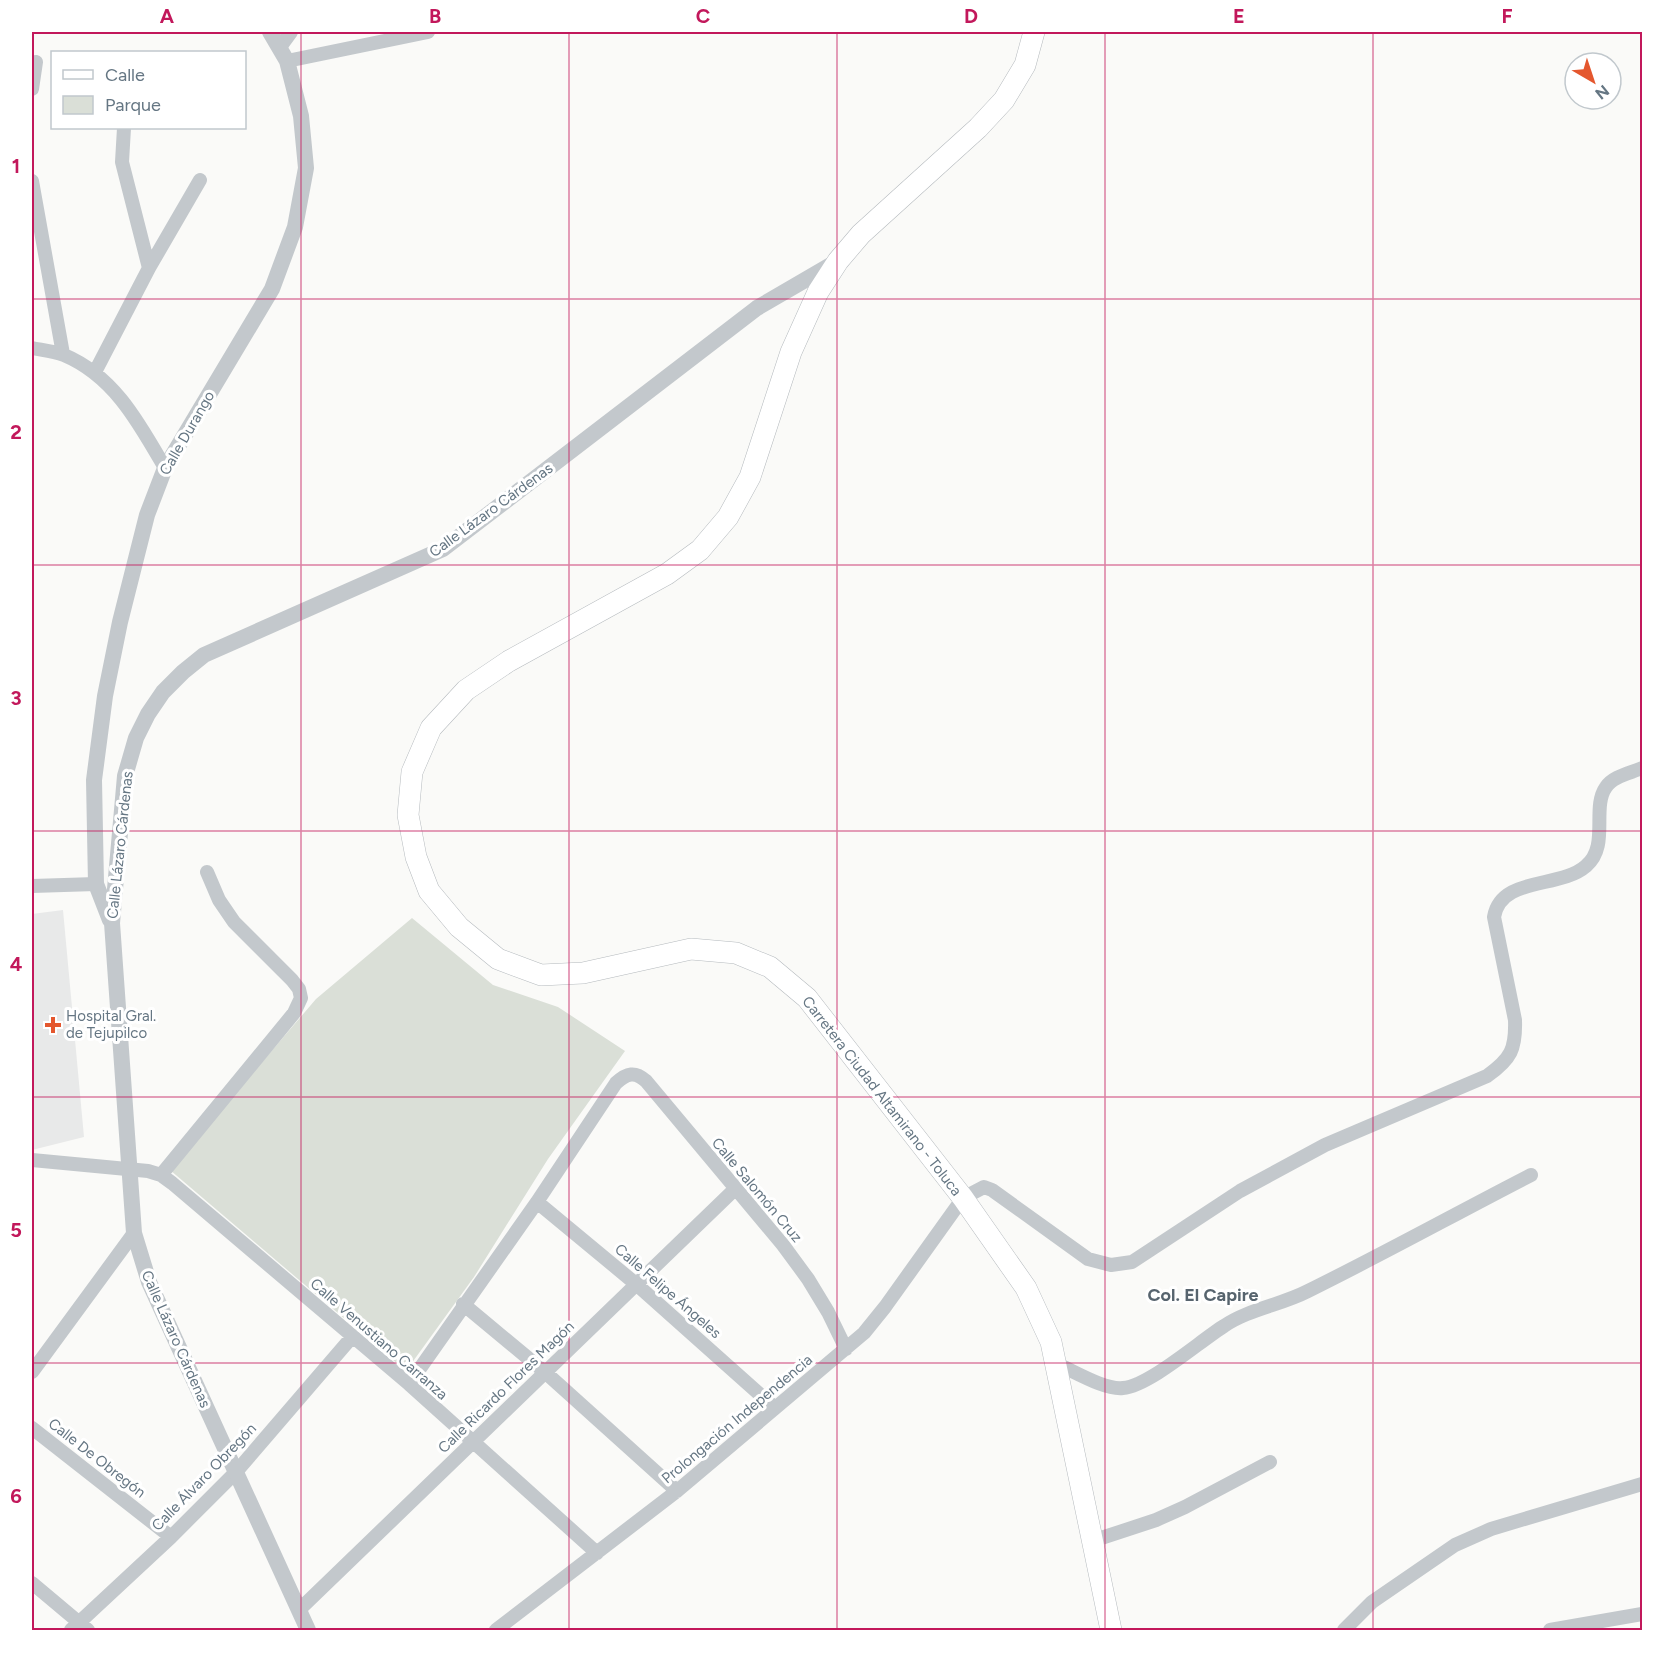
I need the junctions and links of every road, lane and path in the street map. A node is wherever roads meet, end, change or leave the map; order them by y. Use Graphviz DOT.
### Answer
graph roads {
  1 [pos="270,32"];
  2 [pos="291,32"];
  3 [pos="428,32"];
  4 [pos="1034,32"];
  5 [pos="283,54"];
  6 [pos="36,62"];
  7 [pos="32,88"];
  8 [pos="124,129"];
  9 [pos="200,180"];
  10 [pos="32,181"];
  11 [pos="838,261"];
  12 [pos="149,268"];
  13 [pos="32,348"];
  14 [pos="63,354"];
  15 [pos="95,372"];
  16 [pos="165,468"];
  17 [pos="1642,768"];
  18 [pos="207,872"];
  19 [pos="96,884"];
  20 [pos="32,886"];
  21 [pos="112,923"];
  22 [pos="32,1160"];
  23 [pos="129,1170"];
  24 [pos="161,1175"];
  25 [pos="1531,1175"];
  26 [pos="735,1189"];
  27 [pos="963,1198"];
  28 [pos="537,1202"];
  29 [pos="134,1233"];
  30 [pos="636,1284"];
  31 [pos="463,1305"];
  32 [pos="352,1337"];
  33 [pos="846,1349"];
  34 [pos="1055,1363"];
  35 [pos="32,1372"];
  36 [pos="546,1373"];
  37 [pos="409,1384"];
  38 [pos="775,1408"];
  39 [pos="32,1428"];
  40 [pos="472,1442"];
  41 [pos="1270,1462"];
  42 [pos="236,1472"];
  43 [pos="1642,1484"];
  44 [pos="677,1491"];
  45 [pos="171,1537"];
  46 [pos="1092,1540"];
  47 [pos="597,1553"];
  48 [pos="32,1583"];
  49 [pos="300,1609"];
  50 [pos="1642,1614"];
  51 [pos="80,1628"];
  52 [pos="308,1630"];
  53 [pos="496,1630"];
  54 [pos="1111,1630"];
  55 [pos="1344,1630"];
  56 [pos="1550,1630"];
  1 -- 5 [label="street, Calle Durango"];
  2 -- 5 [label="street"];
  3 -- 5 [label="street"];
  4 -- 11 [label="main road, Carretera Ciudad Altamirano - Toluca"];
  5 -- 16 [label="street, Calle Durango"];
  6 -- 7 [label="street"];
  8 -- 12 [label="street"];
  9 -- 12 [label="street"];
  10 -- 14 [label="street"];
  11 -- 21 [label="street, Calle Lázaro Cárdenas"];
  11 -- 27 [label="main road, Carretera Ciudad Altamirano - Toluca"];
  12 -- 15 [label="street"];
  13 -- 14 [label="street"];
  14 -- 15 [label="street"];
  15 -- 16 [label="street"];
  16 -- 19 [label="street, Calle Durango"];
  17 -- 27 [label="street"];
  18 -- 24 [label="street"];
  19 -- 20 [label="street"];
  19 -- 21 [label="street, Calle Durango"];
  21 -- 23 [label="street, Calle Lázaro Cárdenas"];
  22 -- 23 [label="street"];
  23 -- 24 [label="street"];
  23 -- 29 [label="street, Calle Lázaro Cárdenas"];
  24 -- 32 [label="street, Calle Venustiano Carranza"];
  25 -- 34 [label="street"];
  26 -- 28 [label="street, Calle Salomón Cruz"];
  26 -- 30 [label="street, Calle Ricardo Flores Magón"];
  26 -- 33 [label="street, Calle Salomón Cruz"];
  27 -- 33 [label="street, Prolongación Independencia"];
  27 -- 34 [label="main road, Carretera Ciudad Altamirano - Toluca"];
  28 -- 30 [label="street, Calle Felipe Ángeles"];
  28 -- 31 [label="street"];
  29 -- 35 [label="street"];
  29 -- 42 [label="street, Calle Lázaro Cárdenas"];
  30 -- 36 [label="street, Calle Ricardo Flores Magón"];
  30 -- 38 [label="street, Calle Felipe Ángeles"];
  31 -- 36 [label="street"];
  31 -- 37 [label="street"];
  32 -- 37 [label="street, Calle Venustiano Carranza"];
  32 -- 42 [label="street, Calle Álvaro Obregón"];
  33 -- 38 [label="street, Prolongación Independencia"];
  34 -- 46 [label="main road, Carretera Ciudad Altamirano - Toluca"];
  36 -- 40 [label="street, Calle Ricardo Flores Magón"];
  36 -- 44 [label="street"];
  37 -- 40 [label="street, Calle Venustiano Carranza"];
  38 -- 44 [label="street, Prolongación Independencia"];
  39 -- 45 [label="street, Calle De Obregón"];
  40 -- 47 [label="street, Calle Venustiano Carranza"];
  40 -- 49 [label="street, Calle Ricardo Flores Magón"];
  41 -- 46 [label="street"];
  42 -- 45 [label="street, Calle Álvaro Obregón"];
  42 -- 49 [label="street, Calle Lázaro Cárdenas"];
  43 -- 55 [label="street"];
  44 -- 47 [label="street, Prolongación Independencia"];
  45 -- 51 [label="street, Calle Álvaro Obregón"];
  46 -- 54 [label="main road, Carretera Ciudad Altamirano - Toluca"];
  47 -- 53 [label="street, Prolongación Independencia"];
  48 -- 51 [label="street"];
  49 -- 52 [label="street, Calle Lázaro Cárdenas"];
  50 -- 56 [label="street"];
}
